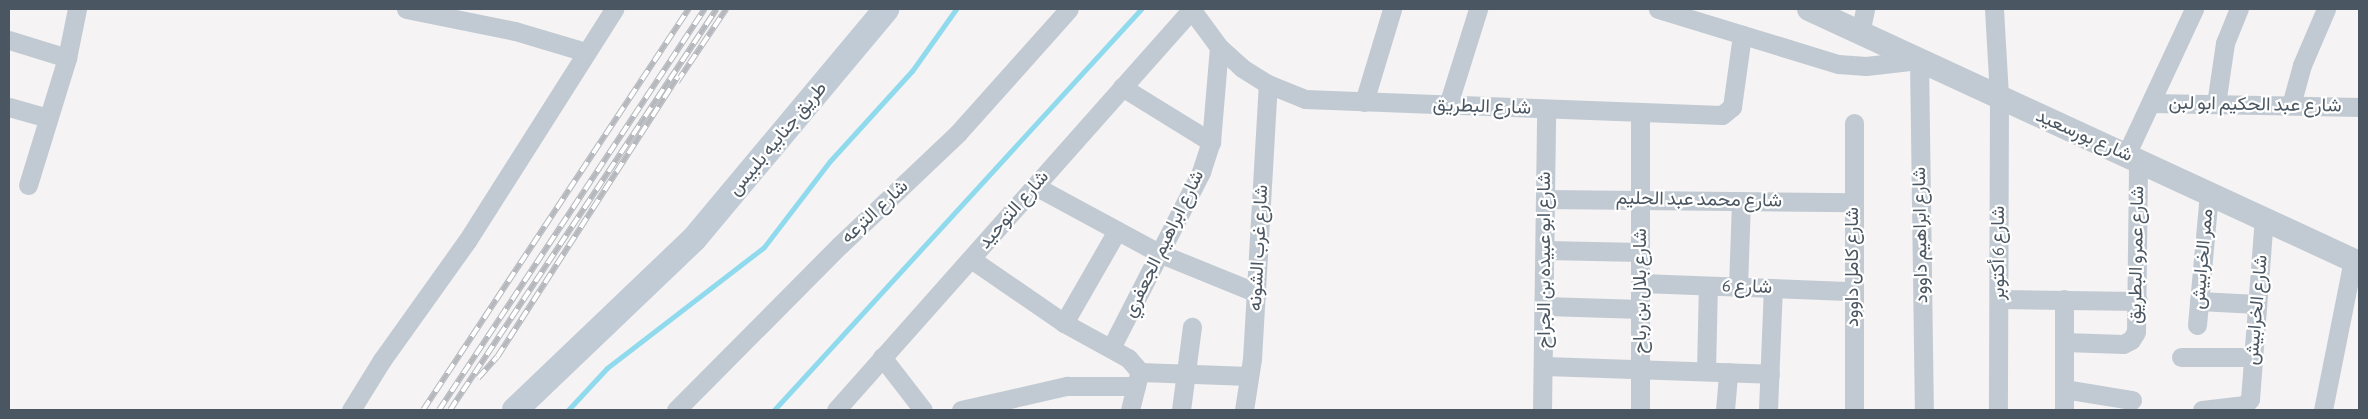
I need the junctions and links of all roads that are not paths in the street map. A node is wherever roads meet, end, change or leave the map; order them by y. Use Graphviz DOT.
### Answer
graph roads {
  1 [pos="77,9"];
  2 [pos="406,9"];
  3 [pos="614,9"];
  4 [pos="866,9"];
  5 [pos="886,9"];
  6 [pos="1069,9"];
  7 [pos="1192,9"];
  8 [pos="1392,9"];
  9 [pos="1478,9"];
  10 [pos="1658,9"];
  11 [pos="1809,9"];
  12 [pos="1865,9"];
  13 [pos="1994,9"];
  14 [pos="2194,9"];
  15 [pos="2238,9"];
  16 [pos="2326,9"];
  17 [pos="1860,32"];
  18 [pos="1742,35"];
  19 [pos="9,40"];
  20 [pos="1219,47"];
  21 [pos="586,52"];
  22 [pos="67,58"];
  23 [pos="1919,60"];
  24 [pos="1268,84"];
  25 [pos="1122,87"];
  26 [pos="1999,97"];
  27 [pos="1364,102"];
  28 [pos="2151,104"];
  29 [pos="2216,104"];
  30 [pos="2291,105"];
  31 [pos="1448,106"];
  32 [pos="9,107"];
  33 [pos="2359,107"];
  34 [pos="1546,109"];
  35 [pos="1640,112"];
  36 [pos="48,118"];
  37 [pos="1854,123"];
  38 [pos="1211,142"];
  39 [pos="2132,158"];
  40 [pos="28,184"];
  41 [pos="1035,186"];
  42 [pos="2209,193"];
  43 [pos="1546,199"];
  44 [pos="1640,200"];
  45 [pos="1741,201"];
  46 [pos="1853,202"];
  47 [pos="2264,218"];
  48 [pos="1117,231"];
  49 [pos="1545,250"];
  50 [pos="1641,252"];
  51 [pos="1162,254"];
  52 [pos="971,259"];
  53 [pos="2356,262"];
  54 [pos="665,265"];
  55 [pos="1641,284"];
  56 [pos="1708,286"];
  57 [pos="1738,287"];
  58 [pos="1773,288"];
  59 [pos="1854,291"];
  60 [pos="1257,294"];
  61 [pos="1999,298"];
  62 [pos="2064,299"];
  63 [pos="2138,301"];
  64 [pos="2199,301"];
  65 [pos="2257,304"];
  66 [pos="1545,306"];
  67 [pos="1641,309"];
  68 [pos="1064,322"];
  69 [pos="2197,325"];
  70 [pos="1192,327"];
  71 [pos="2064,342"];
  72 [pos="1111,348"];
  73 [pos="882,357"];
  74 [pos="2181,357"];
  75 [pos="2253,357"];
  76 [pos="1545,366"];
  77 [pos="1641,369"];
  78 [pos="1706,372"];
  79 [pos="1728,372"];
  80 [pos="1186,373"];
  81 [pos="1770,374"];
  82 [pos="1249,376"];
  83 [pos="1138,379"];
  84 [pos="2064,388"];
  85 [pos="2132,400"];
  86 [pos="352,410"];
  87 [pos="515,410"];
  88 [pos="676,410"];
  89 [pos="836,410"];
  90 [pos="923,410"];
  91 [pos="961,410"];
  92 [pos="1130,410"];
  93 [pos="1181,410"];
  94 [pos="1244,410"];
  95 [pos="1542,410"];
  96 [pos="1640,410"];
  97 [pos="1726,410"];
  98 [pos="1768,410"];
  99 [pos="1854,410"];
  100 [pos="1924,410"];
  101 [pos="1998,410"];
  102 [pos="2064,410"];
  103 [pos="2202,410"];
  104 [pos="2322,410"];
  1 -- 22 [label="street"];
  2 -- 21 [label="street"];
  3 -- 21 [label="street"];
  4 -- 54 [label="main road, طريق جنابيه بلبيس"];
  5 -- 54 [label="main road, طريق جنابيه بلبيس"];
  6 -- 88 [label="street, شارع الترعه"];
  7 -- 20 [label="street, شارع البطريق"];
  7 -- 25 [label="street, شارع التوحيد"];
  8 -- 27 [label="street"];
  9 -- 31 [label="street"];
  10 -- 18 [label="street"];
  11 -- 17 [label="street, شارع بورسعيد"];
  12 -- 17 [label="street"];
  13 -- 26 [label="street, شارع 6 أكتوبر"];
  14 -- 28 [label="street"];
  15 -- 29 [label="street"];
  16 -- 30 [label="street"];
  17 -- 23 [label="street, شارع بورسعيد"];
  18 -- 23 [label="street"];
  18 -- 35 [label="street, شارع البطريق"];
  19 -- 22 [label="street"];
  20 -- 24 [label="street, شارع البطريق"];
  20 -- 38 [label="street, شارع ابراهيم الجعفري"];
  21 -- 86 [label="street"];
  22 -- 36 [label="street"];
  23 -- 26 [label="street, شارع بورسعيد"];
  23 -- 100 [label="street, شارع ابراهيم داوود"];
  24 -- 27 [label="street, شارع البطريق"];
  24 -- 60 [label="street, شارع غرب الشونه"];
  25 -- 38 [label="street"];
  25 -- 41 [label="street, شارع التوحيد"];
  26 -- 39 [label="street, شارع بورسعيد"];
  26 -- 61 [label="street, شارع 6 أكتوبر"];
  27 -- 31 [label="street, شارع البطريق"];
  28 -- 29 [label="street, شارع عبد الحكيم ابو لبن"];
  28 -- 39 [label="street"];
  29 -- 30 [label="street, شارع عبد الحكيم ابو لبن"];
  30 -- 33 [label="street, شارع عبد الحكيم ابو لبن"];
  31 -- 34 [label="street, شارع البطريق"];
  32 -- 36 [label="street"];
  34 -- 35 [label="street, شارع البطريق"];
  34 -- 43 [label="street, شارع ابو عبيده بن الجراح"];
  35 -- 44 [label="street, شارع بلال بن رباح"];
  36 -- 40 [label="street"];
  37 -- 46 [label="street, شارع كامل داوود"];
  38 -- 51 [label="street, شارع ابراهيم الجعفري"];
  39 -- 42 [label="street, شارع بورسعيد"];
  39 -- 63 [label="street, شارع عمرو البطريق"];
  41 -- 48 [label="street"];
  41 -- 52 [label="street, شارع التوحيد"];
  42 -- 47 [label="street, شارع بورسعيد"];
  42 -- 64 [label="street, ممر الخرابيش"];
  43 -- 44 [label="street, شارع محمد عبد الحليم"];
  43 -- 49 [label="street, شارع ابو عبيده بن الجراح"];
  44 -- 45 [label="street, شارع محمد عبد الحليم"];
  44 -- 50 [label="street, شارع بلال بن رباح"];
  45 -- 46 [label="street, شارع محمد عبد الحليم"];
  45 -- 57 [label="street"];
  46 -- 59 [label="street, شارع كامل داوود"];
  47 -- 53 [label="street, شارع بورسعيد"];
  47 -- 65 [label="street, شارع الخرابيش"];
  48 -- 51 [label="street"];
  48 -- 68 [label="street"];
  49 -- 50 [label="street"];
  49 -- 66 [label="street, شارع ابو عبيده بن الجراح"];
  50 -- 55 [label="street, شارع بلال بن رباح"];
  51 -- 60 [label="street"];
  51 -- 72 [label="street, شارع ابراهيم الجعفري"];
  52 -- 68 [label="street"];
  52 -- 73 [label="street, شارع التوحيد"];
  53 -- 104 [label="street"];
  54 -- 87 [label="main road, طريق جنابيه بلبيس"];
  55 -- 56 [label="street, شارع 6"];
  55 -- 67 [label="street, شارع بلال بن رباح"];
  56 -- 57 [label="street, شارع 6"];
  56 -- 78 [label="street"];
  57 -- 58 [label="street, شارع 6"];
  58 -- 59 [label="street, شارع 6"];
  58 -- 81 [label="street"];
  59 -- 99 [label="street, شارع كامل داوود"];
  60 -- 82 [label="street, شارع غرب الشونه"];
  61 -- 62 [label="street"];
  61 -- 101 [label="street, شارع 6 أكتوبر"];
  62 -- 63 [label="street"];
  62 -- 71 [label="street"];
  63 -- 71 [label="street, شارع عمرو البطريق"];
  64 -- 65 [label="street"];
  64 -- 69 [label="street, ممر الخرابيش"];
  65 -- 75 [label="street, شارع الخرابيش"];
  66 -- 67 [label="street"];
  66 -- 76 [label="street, شارع ابو عبيده بن الجراح"];
  67 -- 77 [label="street, شارع بلال بن رباح"];
  68 -- 72 [label="street"];
  70 -- 80 [label="street"];
  71 -- 84 [label="street"];
  72 -- 83 [label="street"];
  73 -- 89 [label="street, شارع التوحيد"];
  73 -- 90 [label="street"];
  74 -- 75 [label="street"];
  75 -- 103 [label="street, شارع الخرابيش"];
  76 -- 77 [label="street"];
  76 -- 95 [label="street, شارع ابو عبيده بن الجراح"];
  77 -- 78 [label="street"];
  77 -- 96 [label="street, شارع بلال بن رباح"];
  78 -- 79 [label="street"];
  79 -- 81 [label="street"];
  79 -- 97 [label="street"];
  80 -- 82 [label="street"];
  80 -- 83 [label="street"];
  80 -- 93 [label="street"];
  81 -- 98 [label="street"];
  82 -- 94 [label="street, شارع غرب الشونه"];
  83 -- 91 [label="street"];
  83 -- 92 [label="street"];
  84 -- 85 [label="street"];
  84 -- 102 [label="street"];
}
